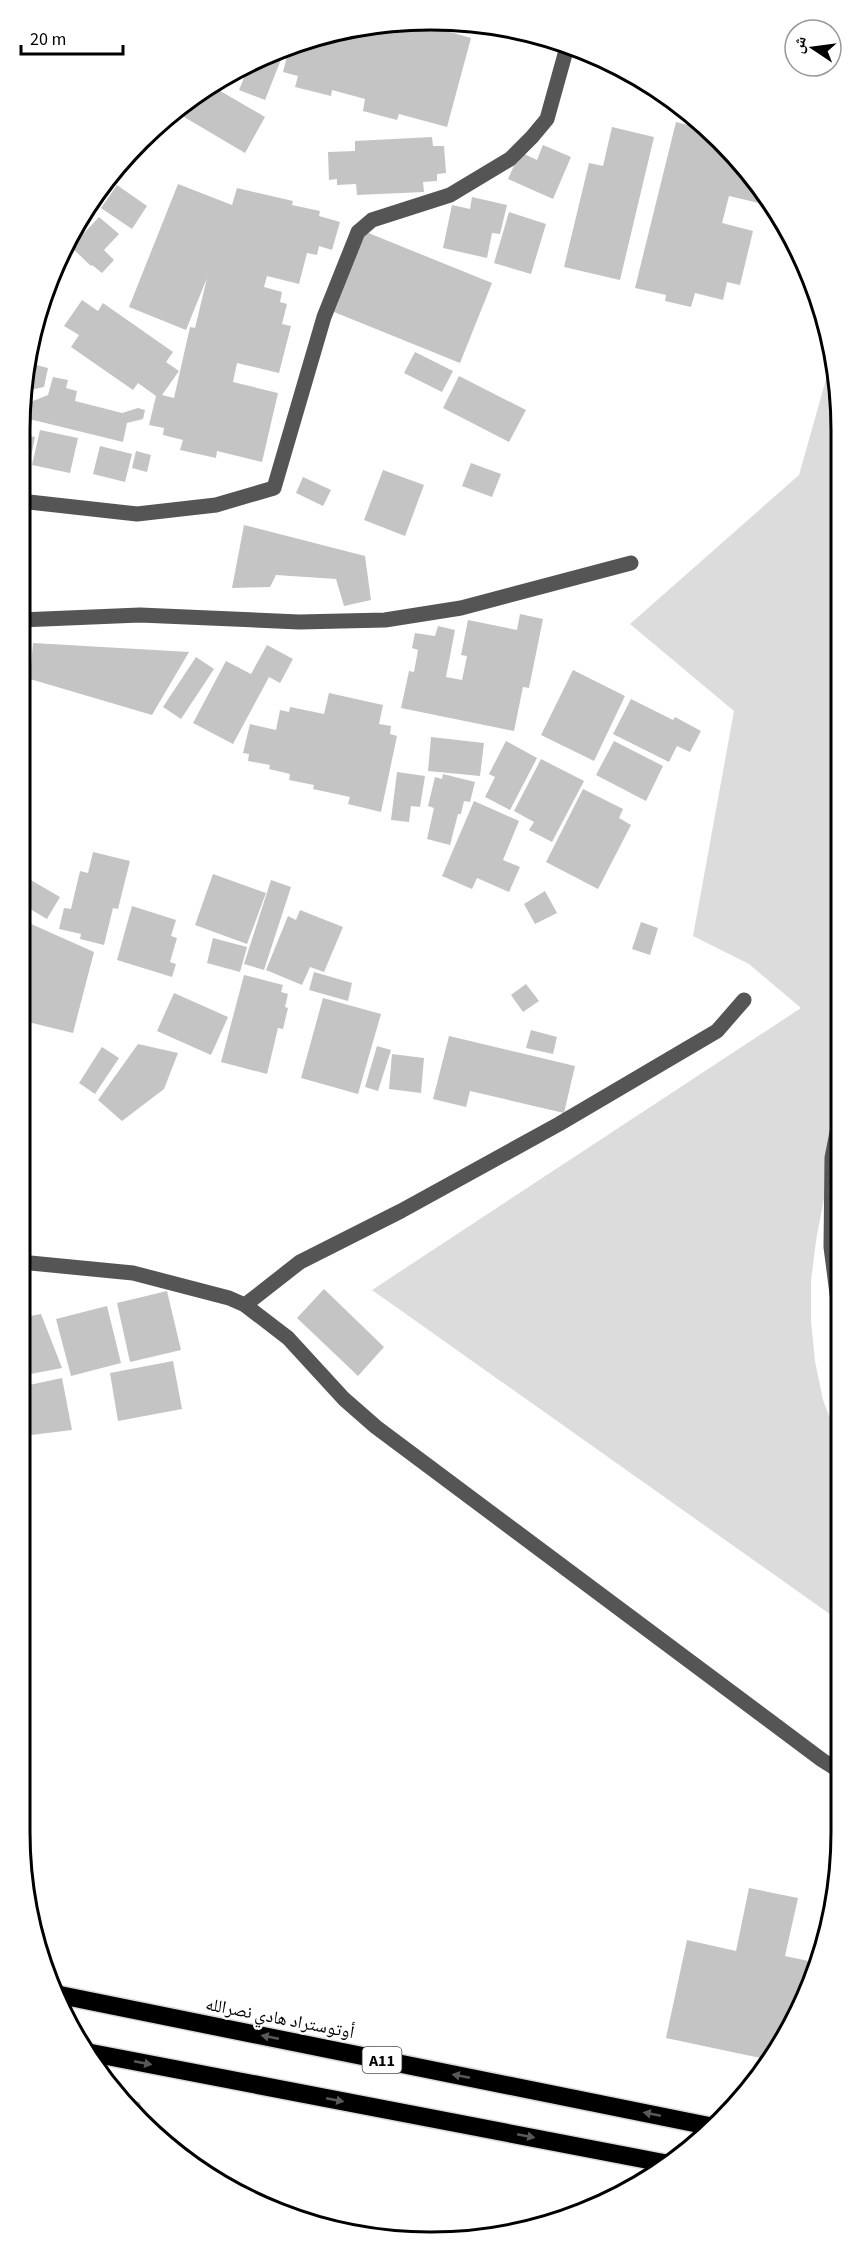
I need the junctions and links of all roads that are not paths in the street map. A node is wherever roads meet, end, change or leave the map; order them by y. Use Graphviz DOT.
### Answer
graph roads {
  1 [pos="565,53"];
  2 [pos="30,502"];
  3 [pos="631,563"];
  4 [pos="30,620"];
  5 [pos="744,1000"];
  6 [pos="30,1263"];
  7 [pos="245,1305"];
  8 [pos="831,1766"];
  9 [pos="65,1996"];
  10 [pos="97,2054"];
  11 [pos="704,2125"];
  12 [pos="657,2162"];
  1 -- 2 [label="street"];
  3 -- 4 [label="street"];
  5 -- 7 [label="street"];
  6 -- 7 [label="street"];
  7 -- 8 [label="street"];
  11 -- 9 [label="highway, أوتوستراد هادي نصرالله / A11, one-way"];
  10 -- 12 [label="highway, one-way"];
}
